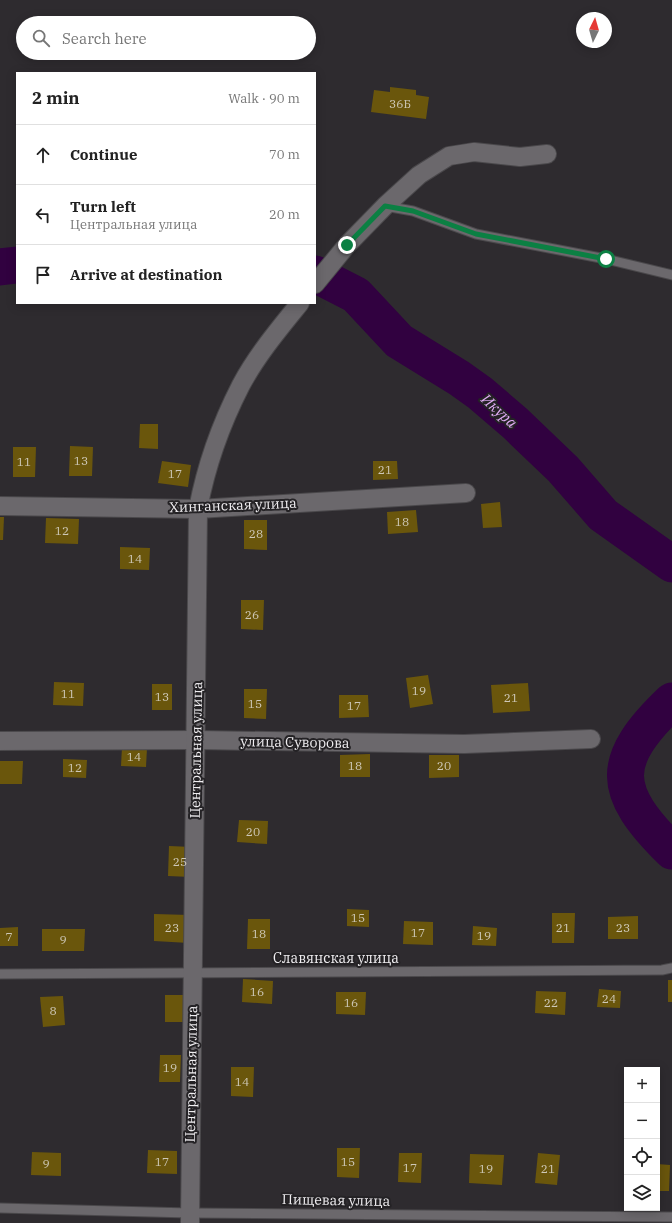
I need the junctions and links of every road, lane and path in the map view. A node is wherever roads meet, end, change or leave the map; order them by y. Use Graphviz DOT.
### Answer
graph roads {
  1 [pos="547,154"];
  2 [pos="385,206"];
  3 [pos="672,276"];
  4 [pos="316,283"];
  5 [pos="299,304"];
  6 [pos="466,493"];
  7 [pos="0,506"];
  8 [pos="198,509"];
  9 [pos="591,739"];
  10 [pos="197,740"];
  11 [pos="0,741"];
  12 [pos="672,968"];
  13 [pos="192,973"];
  14 [pos="0,974"];
  15 [pos="0,1208"];
  16 [pos="190,1218"];
  17 [pos="672,1218"];
  1 -- 2 [label="street"];
  2 -- 3 [label="lane"];
  2 -- 4 [label="street"];
  5 -- 8 [label="street, Центральная улица"];
  6 -- 8 [label="street, Хинганская улица"];
  7 -- 8 [label="street, Хинганская улица"];
  8 -- 10 [label="street, Центральная улица"];
  9 -- 10 [label="street, улица Суворова"];
  10 -- 11 [label="street, улица Суворова"];
  10 -- 13 [label="street, Центральная улица"];
  12 -- 13 [label="lane, Славянская улица"];
  13 -- 14 [label="lane, Славянская улица"];
  13 -- 16 [label="street, Центральная улица"];
  15 -- 16 [label="lane, Пищевая улица"];
  16 -- 17 [label="lane, Пищевая улица"];
}
